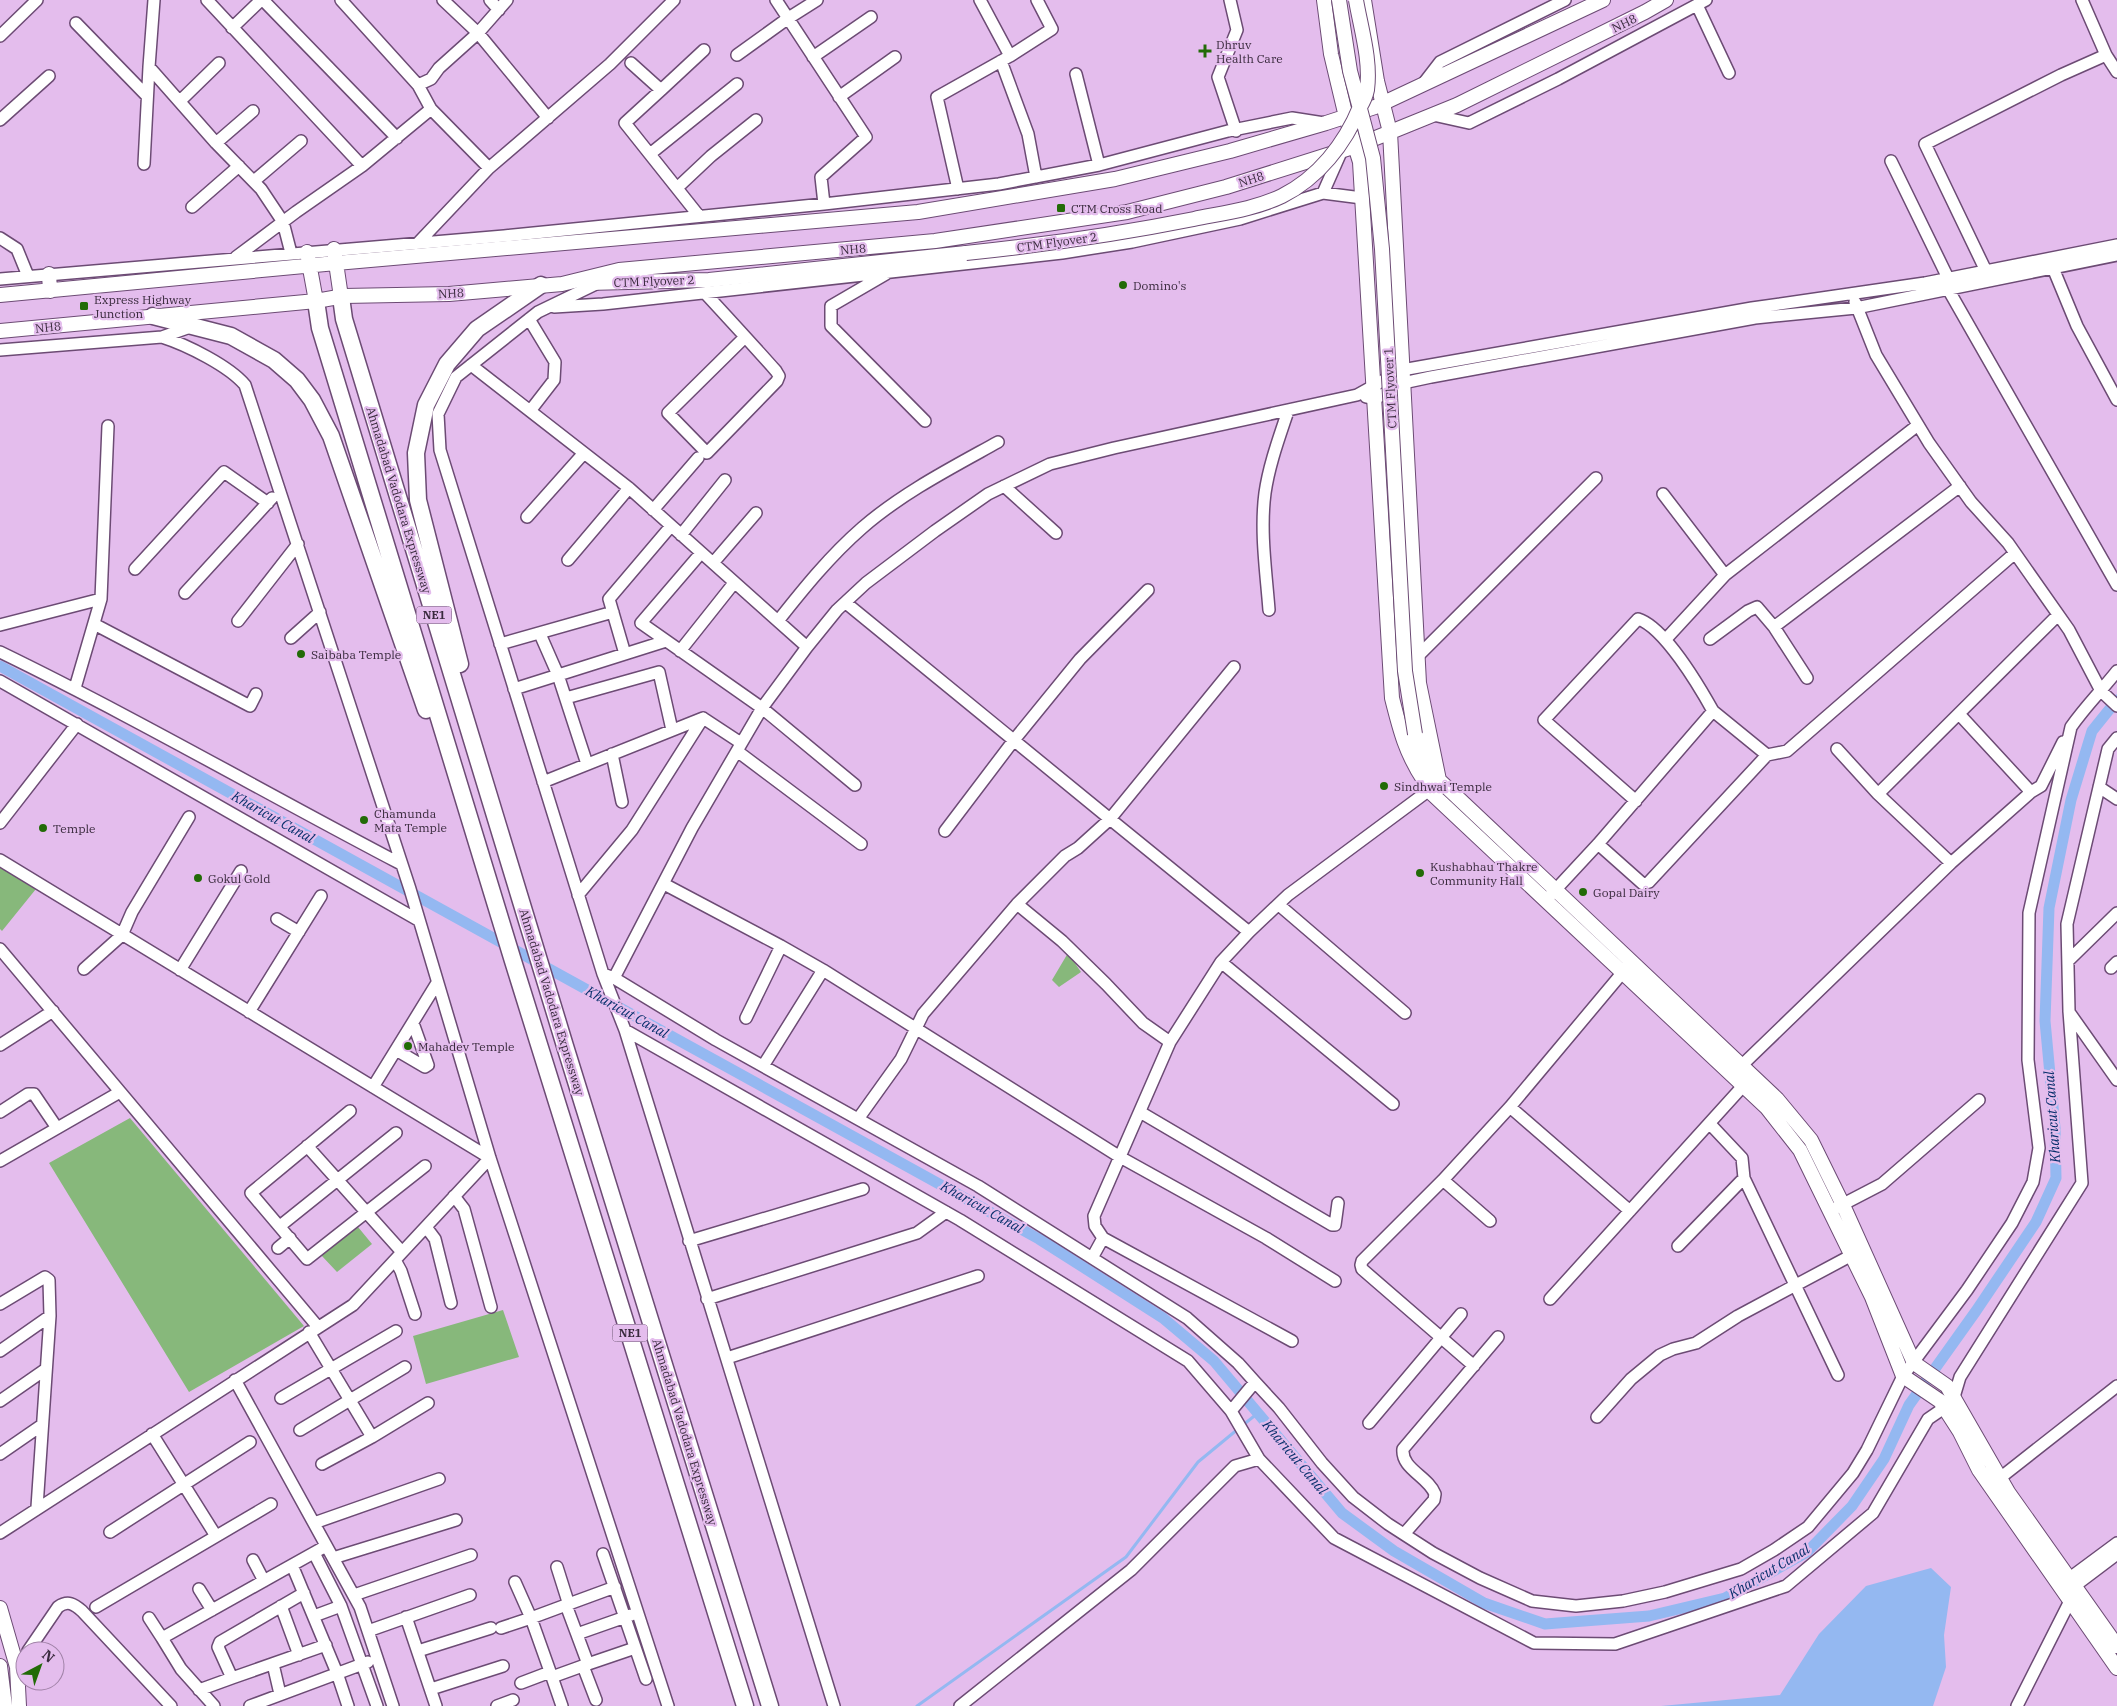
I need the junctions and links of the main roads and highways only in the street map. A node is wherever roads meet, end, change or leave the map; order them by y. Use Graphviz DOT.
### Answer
graph roads {
  1 [pos="1324,0"];
  2 [pos="1339,0"];
  3 [pos="1356,0"];
  4 [pos="1364,0"];
  5 [pos="1603,0"];
  6 [pos="1666,0"];
  7 [pos="1382,104"];
  8 [pos="1346,117"];
  9 [pos="1390,132"];
  10 [pos="1356,146"];
  11 [pos="335,256"];
  12 [pos="308,258"];
  13 [pos="49,274"];
  14 [pos="562,284"];
  15 [pos="541,286"];
  16 [pos="50,291"];
  17 [pos="0,295"];
  18 [pos="341,297"];
  19 [pos="316,301"];
  20 [pos="153,316"];
  21 [pos="4,331"];
  22 [pos="468,726"];
  23 [pos="1430,784"];
  24 [pos="460,787"];
  25 [pos="1474,823"];
  26 [pos="1737,1070"];
  27 [pos="1836,1208"];
  28 [pos="1946,1398"];
  29 [pos="2068,1589"];
  30 [pos="0,1608"];
  31 [pos="2117,1646"];
  32 [pos="0,1666"];
  33 [pos="2117,1668"];
  34 [pos="5,1706"];
  35 [pos="19,1706"];
  36 [pos="745,1706"];
  37 [pos="770,1706"];
  1 -- 8 [label="main road"];
  2 -- 23 [label="main road, CTM Flyover 1, bridge"];
  3 -- 14 [label="main road, CTM Flyover 2, bridge"];
  4 -- 7 [label="main road"];
  5 -- 7 [label="main road"];
  6 -- 9 [label="main road, NH8"];
  7 -- 8 [label="main road"];
  7 -- 9 [label="main road"];
  8 -- 10 [label="main road"];
  8 -- 11 [label="main road"];
  9 -- 10 [label="main road, NH8"];
  9 -- 23 [label="main road"];
  10 -- 14 [label="main road, NH8"];
  10 -- 23 [label="main road"];
  11 -- 12 [label="main road"];
  11 -- 18 [label="main road"];
  12 -- 16 [label="main road"];
  12 -- 19 [label="main road"];
  13 -- 16 [label="main road"];
  14 -- 15 [label="main road, NH8"];
  15 -- 18 [label="main road, NH8"];
  15 -- 22 [label="highway"];
  16 -- 17 [label="main road"];
  18 -- 19 [label="main road, NH8"];
  18 -- 22 [label="highway, Ahmadabad Vadodara Expressway / NE1"];
  19 -- 20 [label="main road, NH8"];
  19 -- 24 [label="highway, Ahmadabad Vadodara Expressway / NE1"];
  20 -- 21 [label="main road, NH8"];
  20 -- 24 [label="highway"];
  22 -- 37 [label="highway, Ahmadabad Vadodara Expressway / NE1"];
  23 -- 25 [label="main road"];
  24 -- 36 [label="highway, Ahmadabad Vadodara Expressway / NE1"];
  25 -- 26 [label="main road"];
  25 -- 26 [label="main road"];
  26 -- 27 [label="main road"];
  26 -- 27 [label="main road"];
  27 -- 28 [label="main road"];
  27 -- 28 [label="main road"];
  28 -- 29 [label="main road"];
  28 -- 29 [label="main road"];
  29 -- 31 [label="main road"];
  29 -- 33 [label="main road"];
  30 -- 35 [label="main road"];
  32 -- 34 [label="main road"];
}
